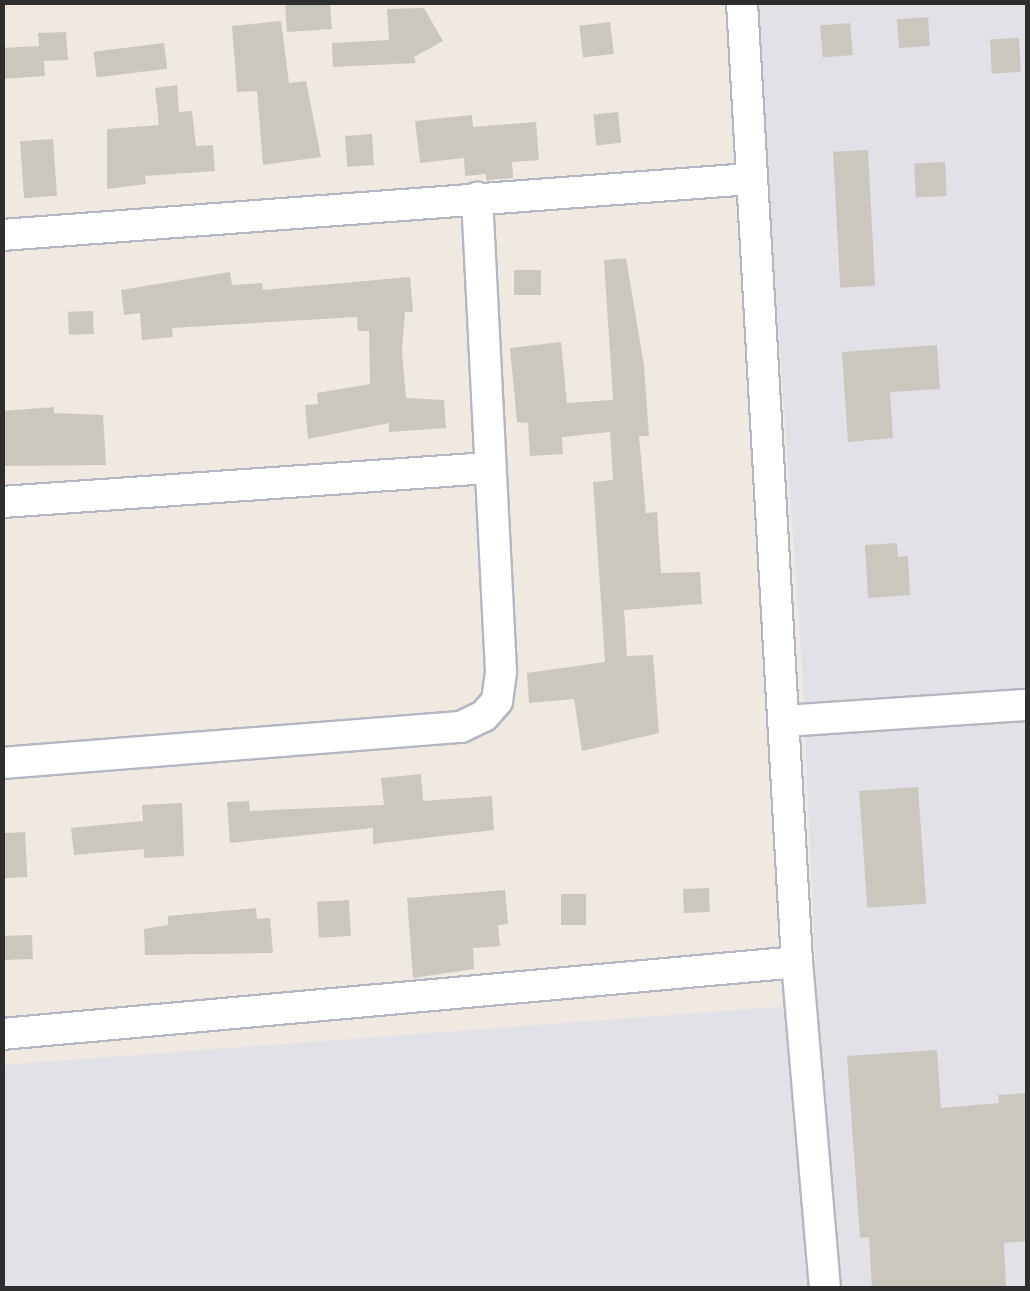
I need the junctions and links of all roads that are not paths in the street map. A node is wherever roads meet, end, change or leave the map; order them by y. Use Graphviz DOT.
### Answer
graph roads {
  1 [pos="742,2"];
  2 [pos="751,179"];
  3 [pos="477,198"];
  4 [pos="2,235"];
  5 [pos="490,468"];
  6 [pos="2,502"];
  7 [pos="1028,704"];
  8 [pos="784,721"];
  9 [pos="2,763"];
  10 [pos="797,962"];
  11 [pos="2,1034"];
  12 [pos="826,1288"];
  1 -- 2 [label="street"];
  2 -- 3 [label="street"];
  2 -- 8 [label="street"];
  3 -- 4 [label="street"];
  3 -- 5 [label="street"];
  5 -- 6 [label="street"];
  5 -- 9 [label="street"];
  7 -- 8 [label="street"];
  8 -- 10 [label="street"];
  10 -- 11 [label="street"];
  10 -- 12 [label="street"];
}
